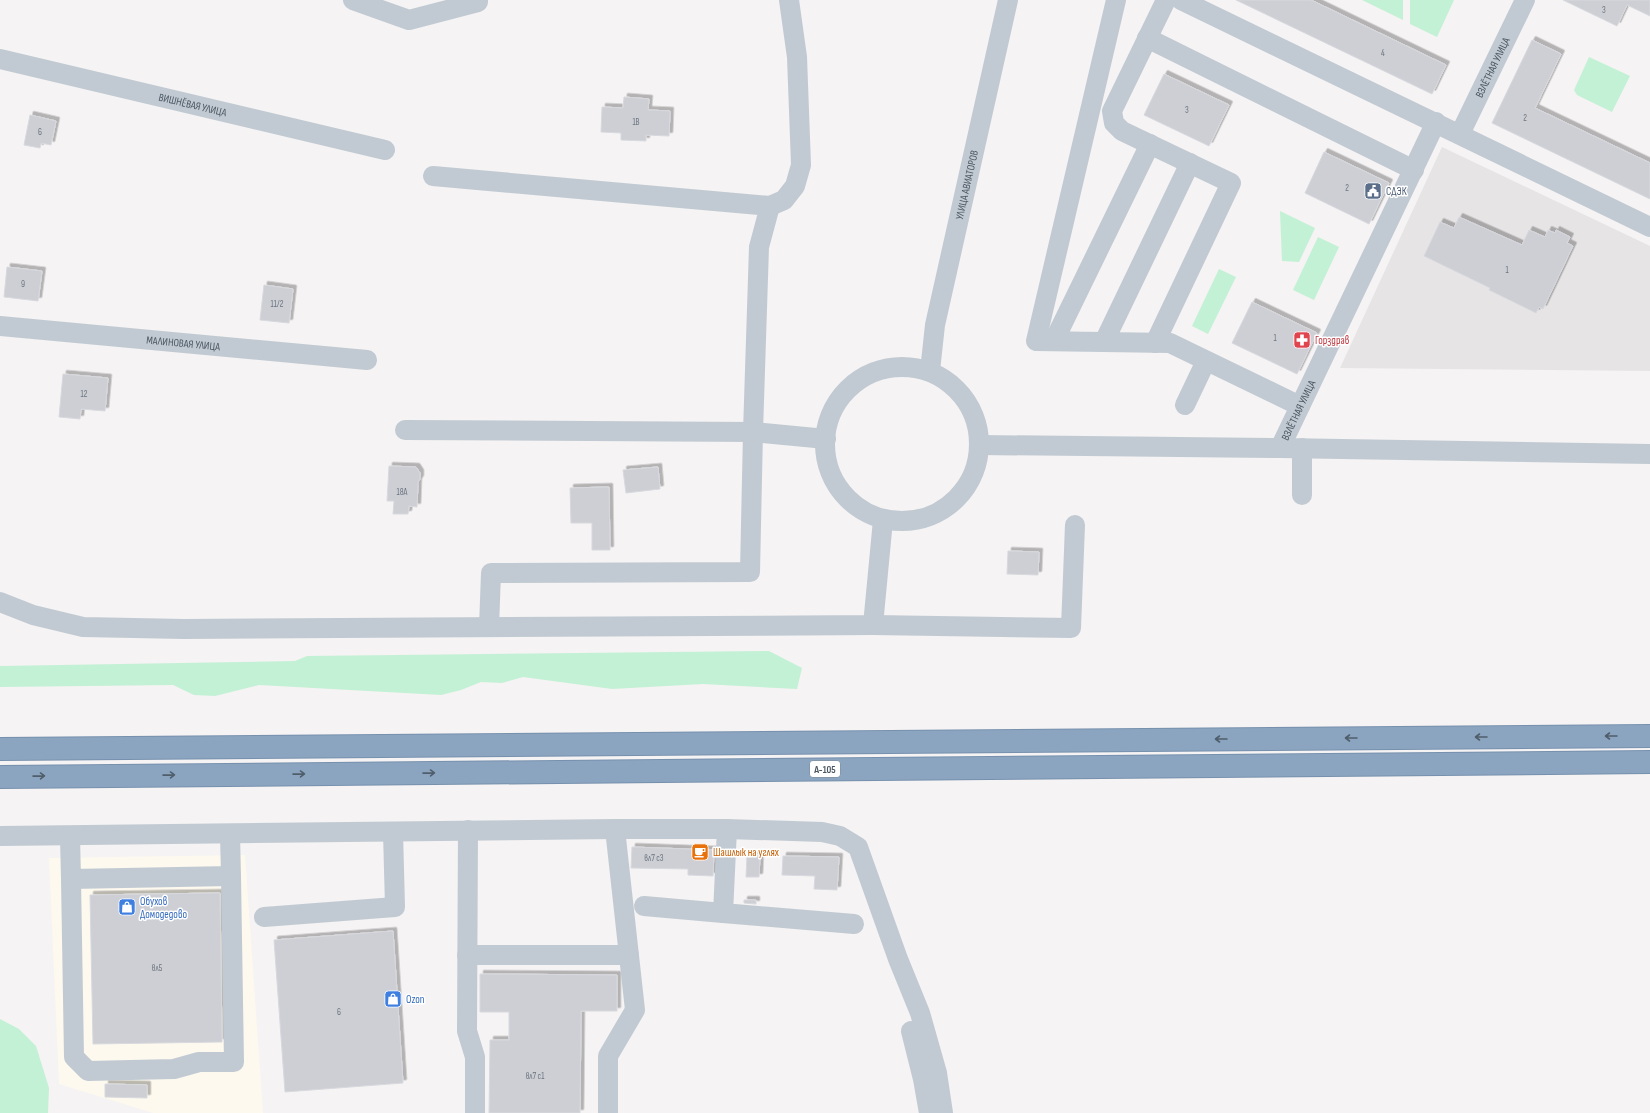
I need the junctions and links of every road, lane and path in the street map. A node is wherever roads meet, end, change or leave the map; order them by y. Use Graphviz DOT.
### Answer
graph roads {
  1 [pos="353,0"];
  2 [pos="478,0"];
  3 [pos="789,0"];
  4 [pos="1008,0"];
  5 [pos="1116,0"];
  6 [pos="1166,0"];
  7 [pos="1180,0"];
  8 [pos="1525,0"];
  9 [pos="1147,38"];
  10 [pos="0,60"];
  11 [pos="1436,122"];
  12 [pos="1460,134"];
  13 [pos="1150,144"];
  14 [pos="384,150"];
  15 [pos="1190,163"];
  16 [pos="1414,170"];
  17 [pos="433,176"];
  18 [pos="770,206"];
  19 [pos="1650,226"];
  20 [pos="0,326"];
  21 [pos="1054,341"];
  22 [pos="1104,342"];
  23 [pos="1155,343"];
  24 [pos="367,360"];
  25 [pos="1206,360"];
  26 [pos="930,371"];
  27 [pos="1185,405"];
  28 [pos="1300,406"];
  29 [pos="405,430"];
  30 [pos="753,432"];
  31 [pos="826,439"];
  32 [pos="980,445"];
  33 [pos="1280,448"];
  34 [pos="1302,448"];
  35 [pos="1650,454"];
  36 [pos="1302,496"];
  37 [pos="883,520"];
  38 [pos="1075,526"];
  39 [pos="0,602"];
  40 [pos="873,625"];
  41 [pos="489,627"];
  42 [pos="1650,736"];
  43 [pos="0,749"];
  44 [pos="1650,762"];
  45 [pos="0,777"];
  46 [pos="615,829"];
  47 [pos="727,829"];
  48 [pos="468,830"];
  49 [pos="393,832"];
  50 [pos="230,834"];
  51 [pos="0,836"];
  52 [pos="70,836"];
  53 [pos="840,836"];
  54 [pos="231,876"];
  55 [pos="71,879"];
  56 [pos="644,906"];
  57 [pos="723,913"];
  58 [pos="264,917"];
  59 [pos="854,924"];
  60 [pos="467,955"];
  61 [pos="629,955"];
  62 [pos="475,1113"];
  63 [pos="608,1113"];
  64 [pos="929,1113"];
  65 [pos="944,1113"];
  1 -- 2 [label="street"];
  3 -- 18 [label="street"];
  4 -- 26 [label="street, УЛИЦА АВИАТОРОВ"];
  5 -- 21 [label="street"];
  6 -- 9 [label="street"];
  7 -- 11 [label="street"];
  8 -- 12 [label="street, ВЗЛЁТНАЯ УЛИЦА"];
  9 -- 13 [label="street"];
  9 -- 16 [label="street"];
  10 -- 14 [label="street, ВИШНЁВАЯ УЛИЦА"];
  11 -- 12 [label="street"];
  11 -- 16 [label="street, ВЗЛЁТНАЯ УЛИЦА"];
  12 -- 19 [label="street"];
  13 -- 15 [label="street"];
  13 -- 21 [label="street"];
  15 -- 22 [label="street"];
  15 -- 23 [label="street"];
  16 -- 28 [label="street, ВЗЛЁТНАЯ УЛИЦА"];
  17 -- 18 [label="street"];
  18 -- 30 [label="street"];
  20 -- 24 [label="street, МАЛИНОВАЯ УЛИЦА"];
  21 -- 22 [label="street"];
  22 -- 23 [label="street"];
  23 -- 25 [label="street"];
  25 -- 27 [label="street"];
  25 -- 28 [label="street"];
  26 -- 31 [label="street"];
  26 -- 32 [label="street"];
  28 -- 33 [label="street, ВЗЛЁТНАЯ УЛИЦА"];
  29 -- 30 [label="street"];
  30 -- 31 [label="street"];
  30 -- 41 [label="street"];
  31 -- 37 [label="street"];
  32 -- 33 [label="street, ВЗЛЁТНАЯ УЛИЦА"];
  32 -- 37 [label="street"];
  33 -- 34 [label="street"];
  34 -- 35 [label="street"];
  34 -- 36 [label="street"];
  37 -- 40 [label="street"];
  38 -- 40 [label="street"];
  39 -- 41 [label="street"];
  40 -- 41 [label="street"];
  42 -- 43 [label="highway, one-way"];
  45 -- 44 [label="highway, А-105, one-way"];
  46 -- 47 [label="street"];
  46 -- 48 [label="street"];
  46 -- 61 [label="street"];
  47 -- 53 [label="street"];
  47 -- 57 [label="street"];
  48 -- 49 [label="street"];
  48 -- 60 [label="street"];
  49 -- 50 [label="street"];
  49 -- 58 [label="street"];
  50 -- 52 [label="street"];
  50 -- 54 [label="street"];
  51 -- 52 [label="street"];
  52 -- 55 [label="street"];
  53 -- 64 [label="street"];
  53 -- 65 [label="street"];
  54 -- 55 [label="street"];
  54 -- 55 [label="street"];
  56 -- 57 [label="street"];
  57 -- 59 [label="street"];
  60 -- 61 [label="street"];
  60 -- 62 [label="street"];
  61 -- 63 [label="street"];
}
